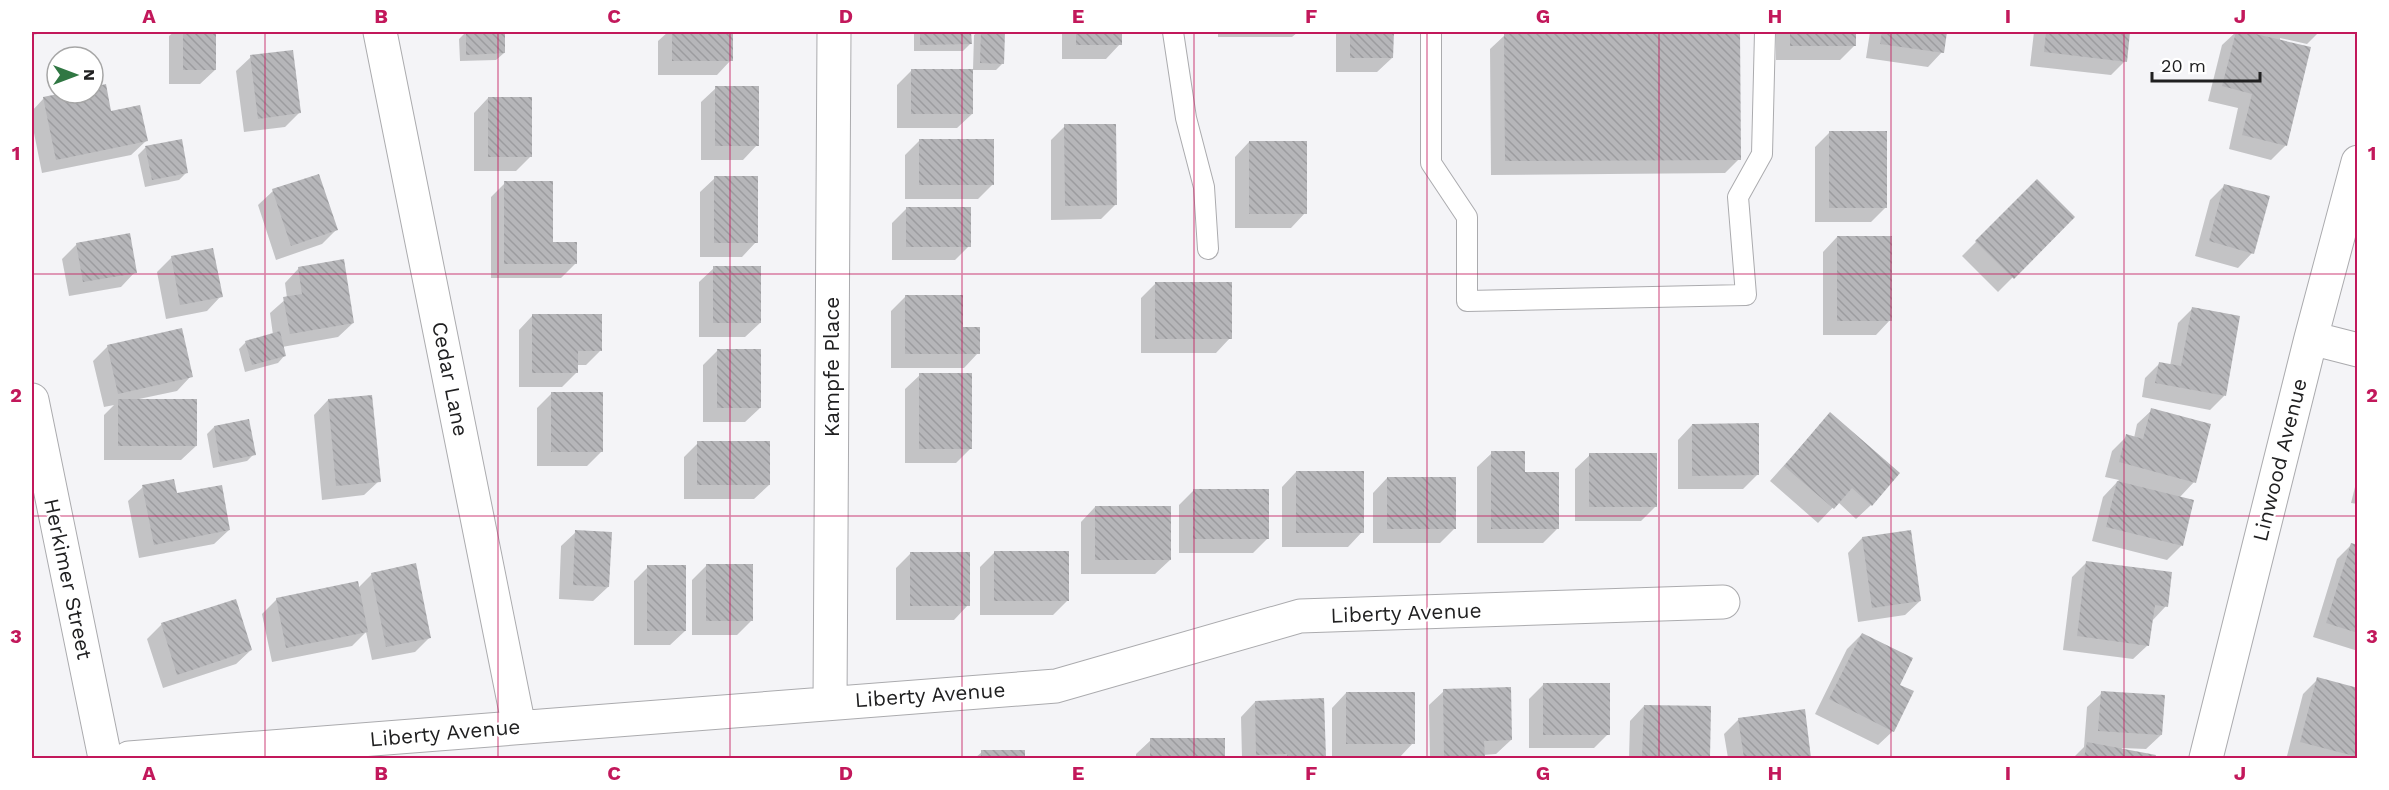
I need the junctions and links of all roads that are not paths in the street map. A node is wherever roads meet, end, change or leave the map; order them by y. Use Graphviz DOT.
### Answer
graph roads {
  1 [pos="380,32"];
  2 [pos="834,32"];
  3 [pos="1173,32"];
  4 [pos="1431,32"];
  5 [pos="1765,32"];
  6 [pos="2358,162"];
  7 [pos="1208,249"];
  8 [pos="2311,338"];
  9 [pos="2358,350"];
  10 [pos="32,400"];
  11 [pos="1723,602"];
  12 [pos="830,703"];
  13 [pos="519,727"];
  14 [pos="105,759"];
  15 [pos="129,759"];
  16 [pos="2206,759"];
  1 -- 13 [label="street, Cedar Lane"];
  2 -- 12 [label="street, Kampfe Place"];
  3 -- 7 [label="lane"];
  4 -- 5 [label="lane"];
  6 -- 8 [label="street, Linwood Avenue"];
  8 -- 9 [label="street"];
  8 -- 16 [label="street, Linwood Avenue"];
  10 -- 14 [label="street, Herkimer Street"];
  11 -- 12 [label="street, Liberty Avenue"];
  12 -- 13 [label="street, Liberty Avenue"];
  13 -- 15 [label="street, Liberty Avenue"];
}
